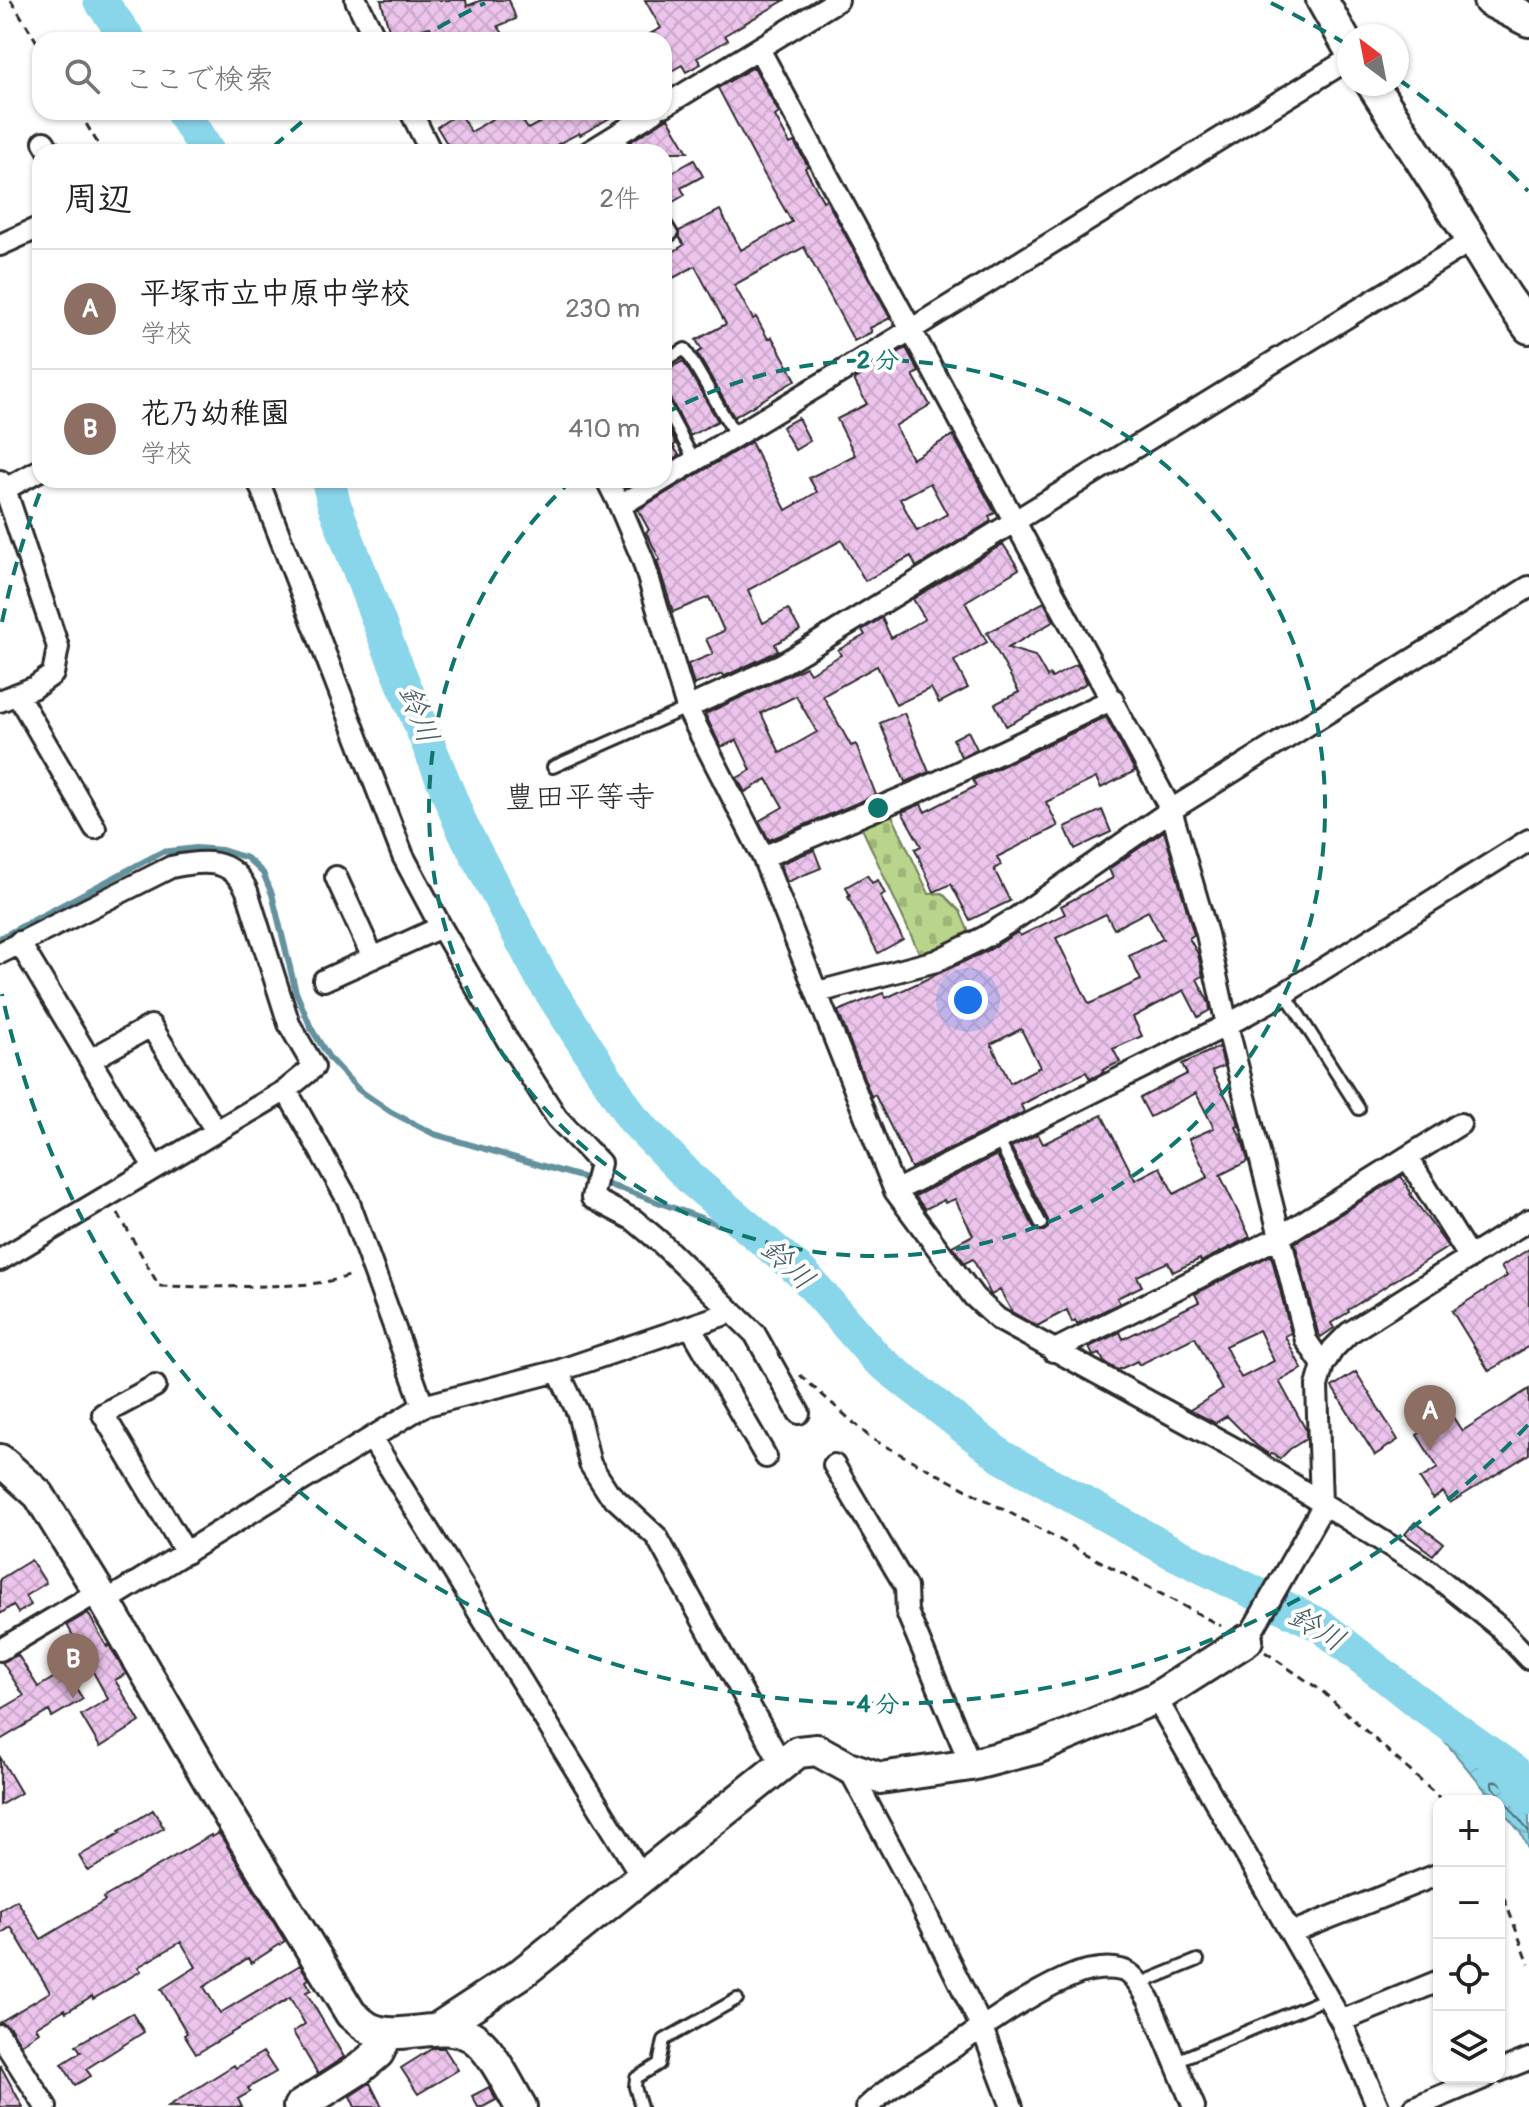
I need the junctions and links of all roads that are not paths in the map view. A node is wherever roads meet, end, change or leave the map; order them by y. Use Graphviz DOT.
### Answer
graph roads {
  1 [pos="356,0"];
  2 [pos="838,0"];
  3 [pos="1322,0"];
  4 [pos="1496,1"];
  5 [pos="1529,20"];
  6 [pos="1337,27"];
  7 [pos="372,32"];
  8 [pos="759,49"];
  9 [pos="1337,66"];
  10 [pos="1380,96"];
  11 [pos="672,101"];
  12 [pos="415,120"];
  13 [pos="646,120"];
  14 [pos="622,143"];
  15 [pos="427,144"];
  16 [pos="32,231"];
  17 [pos="1472,240"];
  18 [pos="0,245"];
  19 [pos="1529,328"];
  20 [pos="912,329"];
  21 [pos="672,356"];
  22 [pos="672,419"];
  23 [pos="736,436"];
  24 [pos="695,462"];
  25 [pos="32,473"];
  26 [pos="672,475"];
  27 [pos="2,485"];
  28 [pos="261,488"];
  29 [pos="611,488"];
  30 [pos="651,488"];
  31 [pos="620,506"];
  32 [pos="1016,522"];
  33 [pos="1529,587"];
  34 [pos="9,697"];
  35 [pos="1113,699"];
  36 [pos="687,708"];
  37 [pos="553,767"];
  38 [pos="1171,810"];
  39 [pos="95,828"];
  40 [pos="1529,840"];
  41 [pos="763,857"];
  42 [pos="336,877"];
  43 [pos="441,927"];
  44 [pos="19,942"];
  45 [pos="0,953"];
  46 [pos="373,958"];
  47 [pos="324,980"];
  48 [pos="818,992"];
  49 [pos="1285,993"];
  50 [pos="1227,1025"];
  51 [pos="90,1060"];
  52 [pos="286,1090"];
  53 [pos="1359,1109"];
  54 [pos="1460,1124"];
  55 [pos="216,1131"];
  56 [pos="998,1139"];
  57 [pos="1407,1157"];
  58 [pos="154,1167"];
  59 [pos="895,1191"];
  60 [pos="1529,1220"];
  61 [pos="1041,1224"];
  62 [pos="1281,1236"];
  63 [pos="1470,1258"];
  64 [pos="0,1260"];
  65 [pos="732,1312"];
  66 [pos="690,1326"];
  67 [pos="1053,1351"];
  68 [pos="1323,1365"];
  69 [pos="558,1371"];
  70 [pos="155,1386"];
  71 [pos="423,1406"];
  72 [pos="799,1413"];
  73 [pos="372,1439"];
  74 [pos="766,1457"];
  75 [pos="0,1460"];
  76 [pos="834,1465"];
  77 [pos="1320,1508"];
  78 [pos="186,1553"];
  79 [pos="102,1597"];
  80 [pos="1247,1640"];
  81 [pos="0,1650"];
  82 [pos="1529,1659"];
  83 [pos="1156,1698"];
  84 [pos="782,1765"];
  85 [pos="971,1765"];
  86 [pos="848,1767"];
  87 [pos="1433,1876"];
  88 [pos="642,1877"];
  89 [pos="1291,1933"];
  90 [pos="1198,1960"];
  91 [pos="1433,1983"];
  92 [pos="1139,1984"];
  93 [pos="1327,1998"];
  94 [pos="737,1999"];
  95 [pos="1341,2021"];
  96 [pos="982,2028"];
  97 [pos="435,2030"];
  98 [pos="388,2033"];
  99 [pos="0,2035"];
  100 [pos="1529,2059"];
  101 [pos="1176,2061"];
  102 [pos="1505,2069"];
  103 [pos="1472,2083"];
  104 [pos="1189,2105"];
  105 [pos="46,2107"];
  106 [pos="299,2107"];
  107 [pos="521,2107"];
  108 [pos="641,2107"];
  109 [pos="867,2107"];
  110 [pos="1012,2107"];
  111 [pos="1378,2107"];
  112 [pos="1415,2107"];
  1 -- 7 [label="street"];
  2 -- 8 [label="street"];
  3 -- 6 [label="street"];
  4 -- 5 [label="main road"];
  8 -- 11 [label="street"];
  8 -- 20 [label="street"];
  9 -- 20 [label="street"];
  10 -- 17 [label="street"];
  12 -- 15 [label="street"];
  13 -- 14 [label="street"];
  16 -- 18 [label="street"];
  17 -- 19 [label="street"];
  17 -- 32 [label="street"];
  20 -- 23 [label="street"];
  20 -- 32 [label="street"];
  21 -- 23 [label="lane"];
  22 -- 24 [label="lane"];
  23 -- 24 [label="street"];
  24 -- 26 [label="street"];
  25 -- 27 [label="street"];
  27 -- 34 [label="street"];
  28 -- 43 [label="street"];
  29 -- 31 [label="street"];
  30 -- 31 [label="street"];
  31 -- 36 [label="street"];
  32 -- 35 [label="street"];
  32 -- 36 [label="street"];
  33 -- 38 [label="street"];
  34 -- 39 [label="street"];
  35 -- 38 [label="street"];
  35 -- 41 [label="street"];
  36 -- 37 [label="lane"];
  36 -- 41 [label="street"];
  38 -- 48 [label="street"];
  38 -- 50 [label="street"];
  40 -- 49 [label="street"];
  41 -- 48 [label="street"];
  42 -- 46 [label="street"];
  43 -- 46 [label="street"];
  43 -- 65 [label="street"];
  44 -- 45 [label="street"];
  44 -- 51 [label="street"];
  44 -- 52 [label="street"];
  46 -- 47 [label="street"];
  48 -- 59 [label="street"];
  49 -- 50 [label="street"];
  49 -- 53 [label="lane"];
  50 -- 56 [label="street"];
  50 -- 62 [label="street"];
  51 -- 55 [label="street"];
  51 -- 58 [label="street"];
  52 -- 55 [label="street"];
  52 -- 71 [label="street"];
  54 -- 57 [label="street"];
  55 -- 58 [label="street"];
  56 -- 59 [label="street"];
  56 -- 61 [label="lane"];
  57 -- 62 [label="street"];
  57 -- 63 [label="street"];
  58 -- 64 [label="street"];
  59 -- 67 [label="street"];
  60 -- 63 [label="street"];
  62 -- 67 [label="street"];
  62 -- 68 [label="street"];
  63 -- 68 [label="street"];
  65 -- 66 [label="street"];
  65 -- 72 [label="street"];
  66 -- 69 [label="street"];
  66 -- 74 [label="street"];
  67 -- 77 [label="street"];
  68 -- 77 [label="street"];
  69 -- 71 [label="street"];
  69 -- 84 [label="street"];
  70 -- 78 [label="street"];
  71 -- 73 [label="street"];
  73 -- 78 [label="street"];
  73 -- 88 [label="street"];
  75 -- 79 [label="street"];
  76 -- 85 [label="street"];
  77 -- 80 [label="street"];
  77 -- 82 [label="street"];
  78 -- 79 [label="street"];
  79 -- 81 [label="street"];
  79 -- 98 [label="street"];
  80 -- 83 [label="street"];
  83 -- 85 [label="street"];
  83 -- 89 [label="street"];
  84 -- 86 [label="street"];
  84 -- 88 [label="street"];
  85 -- 86 [label="street"];
  86 -- 96 [label="street"];
  87 -- 89 [label="street"];
  88 -- 97 [label="street"];
  89 -- 93 [label="street"];
  90 -- 92 [label="lane"];
  91 -- 95 [label="street"];
  92 -- 96 [label="street"];
  92 -- 101 [label="street"];
  93 -- 95 [label="street"];
  93 -- 101 [label="lane"];
  94 -- 108 [label="lane"];
  95 -- 111 [label="street"];
  96 -- 109 [label="street"];
  96 -- 110 [label="street"];
  97 -- 98 [label="street"];
  97 -- 107 [label="street"];
  98 -- 106 [label="street"];
  99 -- 105 [label="street"];
  100 -- 102 [label="street"];
  101 -- 104 [label="street"];
  103 -- 112 [label="street"];
}
